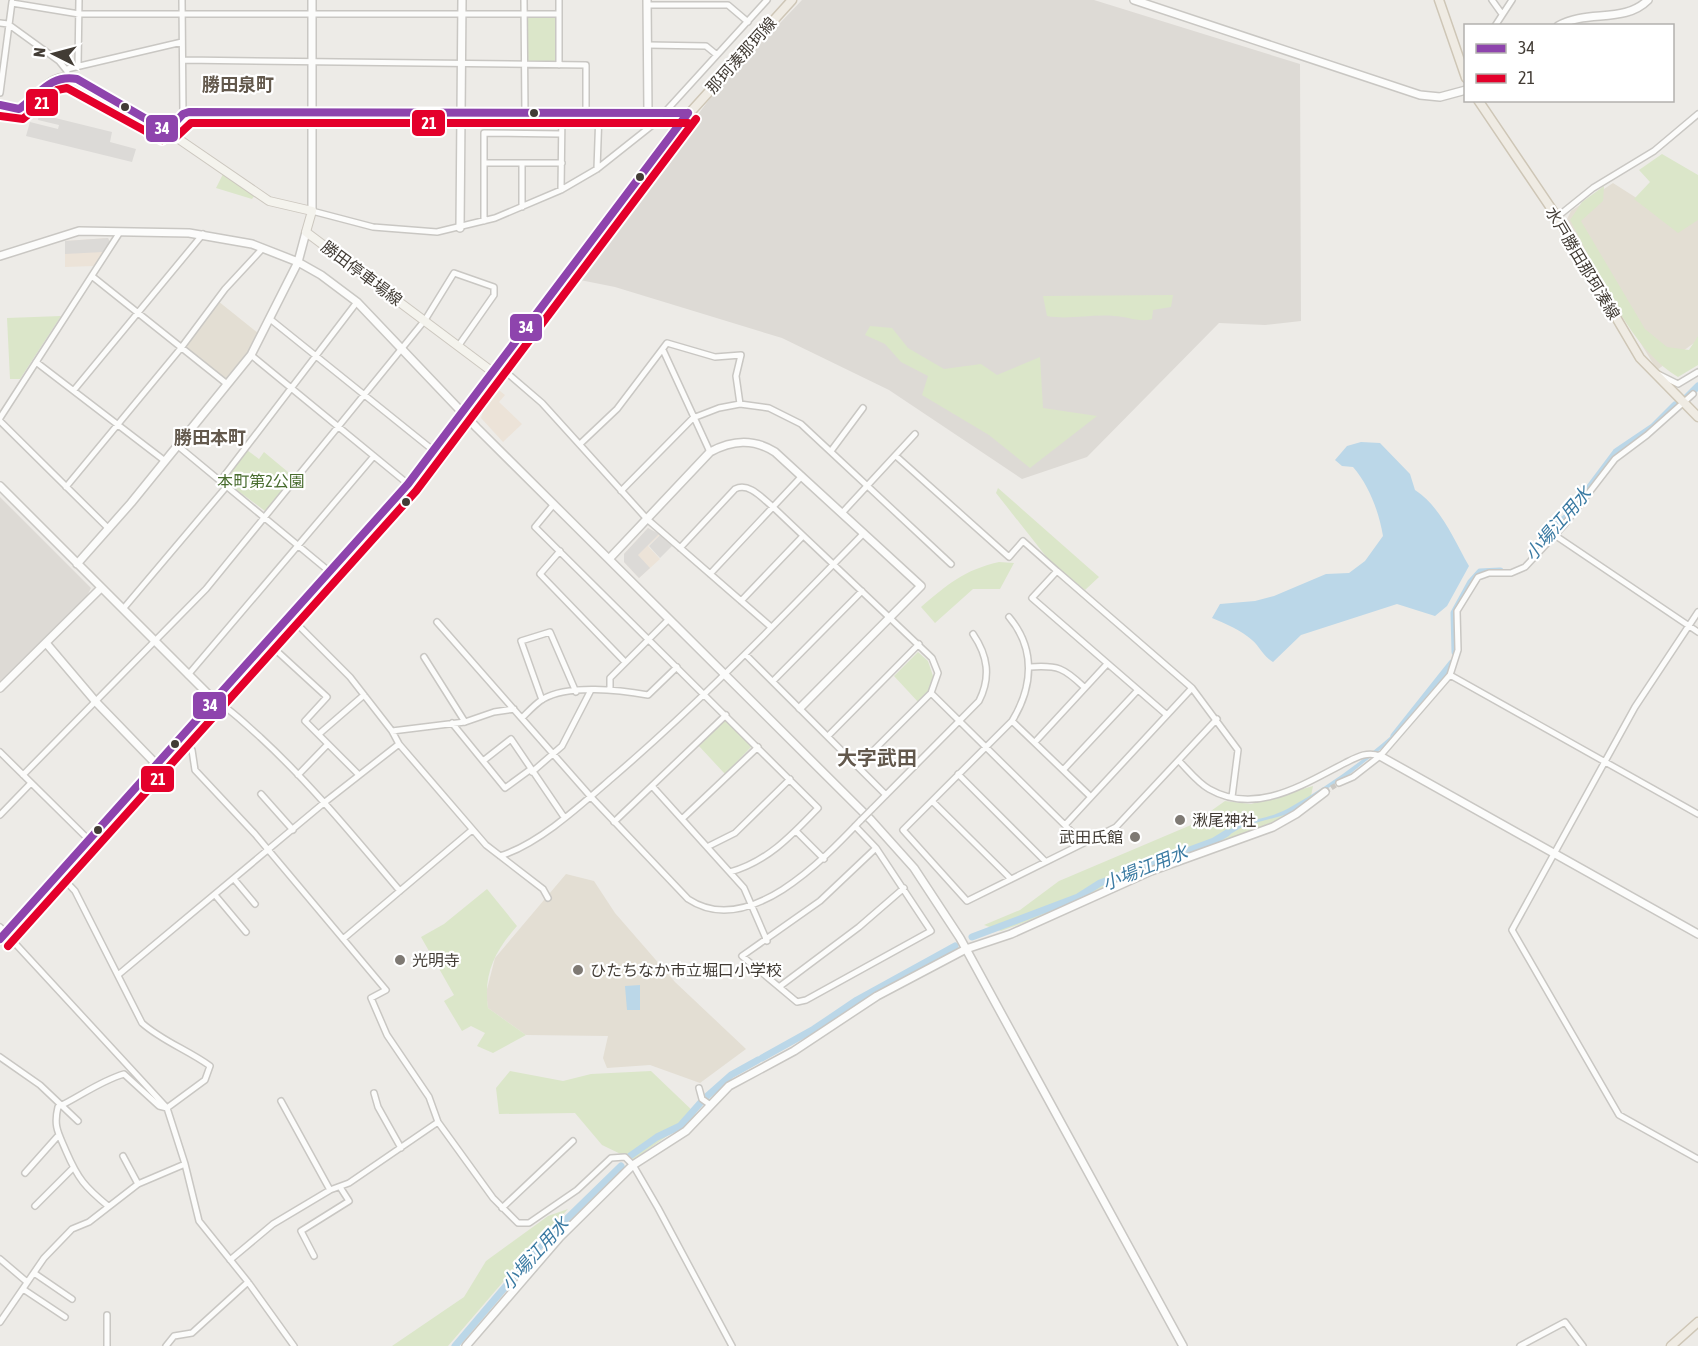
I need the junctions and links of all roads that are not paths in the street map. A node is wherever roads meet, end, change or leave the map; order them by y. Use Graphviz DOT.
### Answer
graph roads {
  1 [pos="79,0"];
  2 [pos="182,0"];
  3 [pos="312,0"];
  4 [pos="462,0"];
  5 [pos="524,0"];
  6 [pos="559,0"];
  7 [pos="767,0"];
  8 [pos="792,0"];
  9 [pos="1134,0"];
  10 [pos="1439,0"];
  11 [pos="1492,0"];
  12 [pos="1512,0"];
  13 [pos="1648,0"];
  14 [pos="12,1"];
  15 [pos="647,3"];
  16 [pos="79,14"];
  17 [pos="312,14"];
  18 [pos="524,14"];
  19 [pos="559,14"];
  20 [pos="1502,14"];
  21 [pos="182,15"];
  22 [pos="462,15"];
  23 [pos="748,22"];
  24 [pos="0,23"];
  25 [pos="9,24"];
  26 [pos="1496,24"];
  27 [pos="1563,24"];
  28 [pos="182,42"];
  29 [pos="648,45"];
  30 [pos="717,55"];
  31 [pos="1462,57"];
  32 [pos="183,60"];
  33 [pos="312,62"];
  34 [pos="462,63"];
  35 [pos="524,64"];
  36 [pos="559,65"];
  37 [pos="78,66"];
  38 [pos="67,73"];
  39 [pos="1464,91"];
  40 [pos="0,93"];
  41 [pos="1479,102"];
  42 [pos="0,105"];
  43 [pos="312,111"];
  44 [pos="461,112"];
  45 [pos="525,112"];
  46 [pos="562,112"];
  47 [pos="586,112"];
  48 [pos="599,112"];
  49 [pos="648,112"];
  50 [pos="665,113"];
  51 [pos="688,113"];
  52 [pos="183,114"];
  53 [pos="1698,114"];
  54 [pos="167,131"];
  55 [pos="561,134"];
  56 [pos="484,163"];
  57 [pos="522,163"];
  58 [pos="561,163"];
  59 [pos="597,170"];
  60 [pos="561,190"];
  61 [pos="522,207"];
  62 [pos="312,211"];
  63 [pos="1557,217"];
  64 [pos="484,221"];
  65 [pos="460,228"];
  66 [pos="120,232"];
  67 [pos="306,232"];
  68 [pos="203,234"];
  69 [pos="263,248"];
  70 [pos="0,256"];
  71 [pos="298,262"];
  72 [pos="93,277"];
  73 [pos="357,302"];
  74 [pos="138,314"];
  75 [pos="270,319"];
  76 [pos="425,320"];
  77 [pos="459,345"];
  78 [pos="181,348"];
  79 [pos="401,348"];
  80 [pos="663,350"];
  81 [pos="251,355"];
  82 [pos="315,356"];
  83 [pos="36,362"];
  84 [pos="496,369"];
  85 [pos="1698,372"];
  86 [pos="1654,374"];
  87 [pos="227,384"];
  88 [pos="291,388"];
  89 [pos="74,390"];
  90 [pos="1693,394"];
  91 [pos="363,396"];
  92 [pos="1683,403"];
  93 [pos="740,404"];
  94 [pos="863,408"];
  95 [pos="463,413"];
  96 [pos="1698,417"];
  97 [pos="693,418"];
  98 [pos="0,419"];
  99 [pos="119,425"];
  100 [pos="339,427"];
  101 [pos="915,434"];
  102 [pos="580,444"];
  103 [pos="178,446"];
  104 [pos="434,451"];
  105 [pos="831,451"];
  106 [pos="710,452"];
  107 [pos="374,456"];
  108 [pos="896,456"];
  109 [pos="165,461"];
  110 [pos="802,476"];
  111 [pos="221,480"];
  112 [pos="408,484"];
  113 [pos="868,485"];
  114 [pos="0,486"];
  115 [pos="227,486"];
  116 [pos="66,487"];
  117 [pos="621,490"];
  118 [pos="554,504"];
  119 [pos="773,507"];
  120 [pos="842,513"];
  121 [pos="265,516"];
  122 [pos="646,519"];
  123 [pos="109,529"];
  124 [pos="864,533"];
  125 [pos="1552,534"];
  126 [pos="803,536"];
  127 [pos="299,545"];
  128 [pos="680,548"];
  129 [pos="560,551"];
  130 [pos="609,559"];
  131 [pos="77,564"];
  132 [pos="834,564"];
  133 [pos="951,564"];
  134 [pos="1057,571"];
  135 [pos="330,572"];
  136 [pos="710,574"];
  137 [pos="101,588"];
  138 [pos="862,591"];
  139 [pos="741,601"];
  140 [pos="123,609"];
  141 [pos="1698,612"];
  142 [pos="290,617"];
  143 [pos="890,617"];
  144 [pos="1009,617"];
  145 [pos="669,619"];
  146 [pos="437,622"];
  147 [pos="1689,626"];
  148 [pos="771,627"];
  149 [pos="1698,632"];
  150 [pos="974,634"];
  151 [pos="650,638"];
  152 [pos="46,642"];
  153 [pos="156,642"];
  154 [pos="267,642"];
  155 [pos="919,644"];
  156 [pos="745,654"];
  157 [pos="424,657"];
  158 [pos="625,662"];
  159 [pos="1107,664"];
  160 [pos="677,667"];
  161 [pos="1030,667"];
  162 [pos="724,674"];
  163 [pos="188,675"];
  164 [pos="1450,675"];
  165 [pos="773,681"];
  166 [pos="1084,687"];
  167 [pos="0,688"];
  168 [pos="610,688"];
  169 [pos="1192,688"];
  170 [pos="591,690"];
  171 [pos="1137,691"];
  172 [pos="576,692"];
  173 [pos="931,693"];
  174 [pos="704,694"];
  175 [pos="364,695"];
  176 [pos="213,699"];
  177 [pos="542,700"];
  178 [pos="96,702"];
  179 [pos="513,708"];
  180 [pos="800,708"];
  181 [pos="726,715"];
  182 [pos="1167,715"];
  183 [pos="522,718"];
  184 [pos="1217,719"];
  185 [pos="1012,721"];
  186 [pos="465,722"];
  187 [pos="961,722"];
  188 [pos="452,723"];
  189 [pos="392,731"];
  190 [pos="318,734"];
  191 [pos="828,736"];
  192 [pos="179,738"];
  193 [pos="1035,741"];
  194 [pos="328,744"];
  195 [pos="399,744"];
  196 [pos="758,747"];
  197 [pos="987,747"];
  198 [pos="0,752"];
  199 [pos="555,754"];
  200 [pos="1380,756"];
  201 [pos="483,761"];
  202 [pos="1179,761"];
  203 [pos="1604,761"];
  204 [pos="156,764"];
  205 [pos="858,766"];
  206 [pos="1064,769"];
  207 [pos="531,770"];
  208 [pos="958,774"];
  209 [pos="23,775"];
  210 [pos="298,775"];
  211 [pos="359,775"];
  212 [pos="790,779"];
  213 [pos="31,783"];
  214 [pos="1339,783"];
  215 [pos="652,786"];
  216 [pos="1325,792"];
  217 [pos="261,794"];
  218 [pos="886,795"];
  219 [pos="1090,796"];
  220 [pos="591,797"];
  221 [pos="1232,797"];
  222 [pos="932,801"];
  223 [pos="325,802"];
  224 [pos="1698,813"];
  225 [pos="0,815"];
  226 [pos="564,817"];
  227 [pos="683,818"];
  228 [pos="614,822"];
  229 [pos="1065,825"];
  230 [pos="855,826"];
  231 [pos="293,830"];
  232 [pos="472,830"];
  233 [pos="796,831"];
  234 [pos="88,839"];
  235 [pos="1083,843"];
  236 [pos="707,847"];
  237 [pos="876,848"];
  238 [pos="268,851"];
  239 [pos="1554,854"];
  240 [pos="500,856"];
  241 [pos="824,859"];
  242 [pos="1045,861"];
  243 [pos="730,872"];
  244 [pos="58,873"];
  245 [pos="1010,878"];
  246 [pos="234,879"];
  247 [pos="904,888"];
  248 [pos="400,891"];
  249 [pos="215,895"];
  250 [pos="548,898"];
  251 [pos="255,904"];
  252 [pos="752,904"];
  253 [pos="246,932"];
  254 [pos="2,933"];
  255 [pos="1698,934"];
  256 [pos="343,939"];
  257 [pos="767,941"];
  258 [pos="966,949"];
  259 [pos="118,975"];
  260 [pos="779,987"];
  261 [pos="0,1057"];
  262 [pos="699,1088"];
  263 [pos="374,1093"];
  264 [pos="280,1101"];
  265 [pos="709,1104"];
  266 [pos="62,1105"];
  267 [pos="167,1108"];
  268 [pos="78,1121"];
  269 [pos="438,1122"];
  270 [pos="57,1137"];
  271 [pos="573,1141"];
  272 [pos="401,1148"];
  273 [pos="123,1156"];
  274 [pos="1698,1159"];
  275 [pos="185,1164"];
  276 [pos="633,1165"];
  277 [pos="72,1169"];
  278 [pos="25,1173"];
  279 [pos="138,1184"];
  280 [pos="340,1187"];
  281 [pos="330,1190"];
  282 [pos="35,1206"];
  283 [pos="108,1206"];
  284 [pos="502,1208"];
  285 [pos="314,1256"];
  286 [pos="0,1259"];
  287 [pos="231,1260"];
  288 [pos="34,1273"];
  289 [pos="27,1282"];
  290 [pos="248,1282"];
  291 [pos="23,1288"];
  292 [pos="72,1299"];
  293 [pos="107,1316"];
  294 [pos="65,1317"];
  295 [pos="0,1322"];
  296 [pos="1698,1322"];
  297 [pos="107,1346"];
  298 [pos="166,1346"];
  299 [pos="294,1346"];
  300 [pos="466,1346"];
  301 [pos="732,1346"];
  302 [pos="1183,1346"];
  303 [pos="1520,1346"];
  304 [pos="1583,1346"];
  305 [pos="1671,1346"];
  1 -- 16 [label="street"];
  2 -- 21 [label="street"];
  3 -- 17 [label="street"];
  4 -- 22 [label="street"];
  5 -- 18 [label="street"];
  6 -- 19 [label="street"];
  7 -- 23 [label="street"];
  8 -- 51 [label="main road, 那珂湊那珂線"];
  9 -- 39 [label="street"];
  10 -- 31 [label="main road"];
  11 -- 20 [label="street"];
  12 -- 20 [label="street"];
  13 -- 27 [label="street"];
  14 -- 16 [label="street"];
  14 -- 25 [label="street"];
  15 -- 23 [label="street"];
  15 -- 29 [label="street"];
  16 -- 21 [label="street"];
  16 -- 37 [label="street"];
  17 -- 21 [label="street"];
  17 -- 22 [label="street"];
  17 -- 33 [label="street"];
  18 -- 19 [label="street"];
  18 -- 22 [label="street"];
  18 -- 35 [label="street"];
  19 -- 36 [label="street"];
  20 -- 26 [label="street"];
  21 -- 28 [label="street"];
  22 -- 34 [label="street"];
  23 -- 30 [label="street"];
  24 -- 25 [label="street"];
  25 -- 38 [label="street"];
  25 -- 40 [label="street"];
  28 -- 32 [label="street"];
  28 -- 37 [label="street"];
  29 -- 30 [label="street"];
  29 -- 49 [label="street"];
  30 -- 50 [label="street"];
  32 -- 33 [label="street"];
  32 -- 52 [label="street"];
  33 -- 34 [label="street"];
  33 -- 43 [label="street"];
  34 -- 35 [label="street"];
  34 -- 44 [label="street"];
  35 -- 36 [label="street"];
  35 -- 45 [label="street"];
  36 -- 47 [label="street"];
  37 -- 38 [label="street"];
  38 -- 42 [label="main road"];
  38 -- 54 [label="main road"];
  41 -- 63 [label="main road, 水戸勝田那珂湊線"];
  43 -- 44 [label="street"];
  43 -- 52 [label="street"];
  43 -- 62 [label="street"];
  44 -- 45 [label="street"];
  44 -- 65 [label="street"];
  45 -- 46 [label="street"];
  46 -- 47 [label="street"];
  46 -- 55 [label="street"];
  47 -- 48 [label="street"];
  48 -- 49 [label="street"];
  48 -- 59 [label="street"];
  49 -- 50 [label="street"];
  50 -- 51 [label="street"];
  50 -- 59 [label="street"];
  51 -- 84 [label="main road, 那珂湊那珂線"];
  52 -- 54 [label="street"];
  53 -- 63 [label="street"];
  54 -- 62 [label="main road"];
  55 -- 56 [label="street"];
  55 -- 58 [label="street"];
  56 -- 57 [label="street"];
  56 -- 64 [label="street"];
  57 -- 58 [label="street"];
  57 -- 61 [label="street"];
  58 -- 60 [label="street"];
  59 -- 60 [label="street"];
  60 -- 61 [label="street"];
  61 -- 64 [label="street"];
  62 -- 65 [label="street"];
  62 -- 67 [label="main road, 勝田停車場線"];
  63 -- 86 [label="main road, 水戸勝田那珂湊線"];
  64 -- 65 [label="street"];
  66 -- 68 [label="street"];
  66 -- 70 [label="street"];
  66 -- 72 [label="street"];
  67 -- 71 [label="street"];
  67 -- 76 [label="main road, 勝田停車場線"];
  68 -- 69 [label="street"];
  68 -- 74 [label="street"];
  69 -- 71 [label="street"];
  69 -- 78 [label="street"];
  71 -- 73 [label="street"];
  71 -- 75 [label="street"];
  72 -- 74 [label="street"];
  72 -- 83 [label="street"];
  73 -- 79 [label="street"];
  73 -- 82 [label="street"];
  74 -- 78 [label="street"];
  74 -- 89 [label="street"];
  75 -- 81 [label="street"];
  75 -- 82 [label="street"];
  76 -- 77 [label="main road, 勝田停車場線"];
  76 -- 77 [label="street"];
  76 -- 79 [label="street"];
  77 -- 84 [label="main road, 勝田停車場線"];
  78 -- 87 [label="street"];
  78 -- 99 [label="street"];
  79 -- 91 [label="street"];
  79 -- 95 [label="street"];
  80 -- 93 [label="street"];
  80 -- 97 [label="street"];
  80 -- 102 [label="street"];
  81 -- 87 [label="street"];
  81 -- 88 [label="street"];
  82 -- 88 [label="street"];
  82 -- 91 [label="street"];
  83 -- 89 [label="street"];
  83 -- 98 [label="street"];
  84 -- 95 [label="main road, 那珂湊那珂線"];
  84 -- 102 [label="street"];
  85 -- 86 [label="street"];
  86 -- 92 [label="main road, 水戸勝田那珂湊線"];
  87 -- 103 [label="street"];
  88 -- 100 [label="street"];
  88 -- 111 [label="street"];
  89 -- 99 [label="street"];
  90 -- 92 [label="street"];
  91 -- 100 [label="street"];
  91 -- 104 [label="street"];
  92 -- 96 [label="main road, 水戸勝田那珂湊線"];
  92 -- 125 [label="street"];
  93 -- 97 [label="street"];
  93 -- 105 [label="street"];
  94 -- 105 [label="street"];
  95 -- 104 [label="main road, 那珂湊那珂線"];
  95 -- 118 [label="street"];
  97 -- 106 [label="street"];
  97 -- 117 [label="street"];
  98 -- 116 [label="street"];
  99 -- 109 [label="street"];
  99 -- 116 [label="street"];
  100 -- 107 [label="street"];
  100 -- 121 [label="street"];
  101 -- 108 [label="street"];
  102 -- 117 [label="street"];
  103 -- 109 [label="street"];
  103 -- 111 [label="street"];
  104 -- 112 [label="main road, 那珂湊那珂線"];
  105 -- 113 [label="street"];
  106 -- 110 [label="street"];
  106 -- 122 [label="street"];
  107 -- 112 [label="street"];
  107 -- 127 [label="street"];
  108 -- 113 [label="street"];
  108 -- 134 [label="street"];
  109 -- 123 [label="street"];
  110 -- 119 [label="street"];
  110 -- 120 [label="street"];
  111 -- 115 [label="street"];
  112 -- 135 [label="main road, 那珂湊那珂線"];
  113 -- 120 [label="street"];
  113 -- 133 [label="street"];
  114 -- 131 [label="street"];
  115 -- 121 [label="street"];
  115 -- 140 [label="street"];
  116 -- 123 [label="street"];
  117 -- 122 [label="street"];
  118 -- 129 [label="street"];
  118 -- 130 [label="street"];
  119 -- 126 [label="street"];
  119 -- 128 [label="street"];
  119 -- 136 [label="street"];
  120 -- 124 [label="street"];
  121 -- 127 [label="street"];
  121 -- 153 [label="street"];
  122 -- 128 [label="street"];
  122 -- 130 [label="street"];
  123 -- 131 [label="street"];
  124 -- 132 [label="street"];
  124 -- 143 [label="street"];
  125 -- 147 [label="street"];
  125 -- 164 [label="street"];
  126 -- 132 [label="street"];
  126 -- 139 [label="street"];
  127 -- 135 [label="street"];
  127 -- 163 [label="street"];
  128 -- 136 [label="street"];
  129 -- 151 [label="street"];
  129 -- 158 [label="street"];
  130 -- 145 [label="street"];
  131 -- 137 [label="street"];
  132 -- 138 [label="street"];
  132 -- 148 [label="street"];
  134 -- 159 [label="street"];
  134 -- 169 [label="street"];
  135 -- 142 [label="main road, 那珂湊那珂線"];
  136 -- 139 [label="street"];
  137 -- 140 [label="street"];
  137 -- 152 [label="street"];
  138 -- 143 [label="street"];
  138 -- 165 [label="street"];
  139 -- 148 [label="street"];
  140 -- 153 [label="street"];
  141 -- 147 [label="street"];
  142 -- 154 [label="main road, 那珂湊那珂線"];
  142 -- 175 [label="street"];
  143 -- 155 [label="street"];
  143 -- 180 [label="street"];
  144 -- 161 [label="street"];
  145 -- 151 [label="street"];
  145 -- 162 [label="street"];
  146 -- 179 [label="street"];
  147 -- 149 [label="street"];
  147 -- 203 [label="street"];
  148 -- 156 [label="street"];
  150 -- 187 [label="street"];
  151 -- 158 [label="street"];
  151 -- 160 [label="street"];
  152 -- 167 [label="street"];
  152 -- 178 [label="street"];
  153 -- 163 [label="street"];
  153 -- 178 [label="street"];
  154 -- 176 [label="main road, 那珂湊那珂線"];
  154 -- 190 [label="street"];
  155 -- 173 [label="street"];
  155 -- 191 [label="street"];
  156 -- 162 [label="street"];
  156 -- 165 [label="street"];
  157 -- 186 [label="street"];
  158 -- 168 [label="street"];
  159 -- 166 [label="street"];
  159 -- 171 [label="street"];
  160 -- 168 [label="street"];
  160 -- 174 [label="street"];
  161 -- 166 [label="street"];
  161 -- 185 [label="street"];
  162 -- 174 [label="street"];
  162 -- 258 [label="street"];
  163 -- 176 [label="street"];
  164 -- 200 [label="street"];
  164 -- 203 [label="street"];
  165 -- 180 [label="street"];
  166 -- 193 [label="street"];
  168 -- 170 [label="street"];
  169 -- 182 [label="street"];
  169 -- 184 [label="street"];
  170 -- 172 [label="street"];
  170 -- 199 [label="street"];
  171 -- 182 [label="street"];
  171 -- 206 [label="street"];
  172 -- 177 [label="street"];
  172 -- 177 [label="street"];
  173 -- 187 [label="street"];
  173 -- 205 [label="street"];
  174 -- 181 [label="street"];
  174 -- 220 [label="street"];
  175 -- 189 [label="street"];
  175 -- 190 [label="street"];
  176 -- 192 [label="main road, 那珂湊那珂線"];
  176 -- 210 [label="street"];
  177 -- 183 [label="street"];
  178 -- 204 [label="street"];
  178 -- 209 [label="street"];
  179 -- 183 [label="street"];
  179 -- 186 [label="street"];
  180 -- 191 [label="street"];
  181 -- 196 [label="street"];
  181 -- 215 [label="street"];
  182 -- 219 [label="street"];
  183 -- 199 [label="street"];
  184 -- 202 [label="street"];
  184 -- 221 [label="street"];
  185 -- 193 [label="street"];
  185 -- 197 [label="street"];
  186 -- 188 [label="street"];
  187 -- 197 [label="street"];
  187 -- 218 [label="street"];
  188 -- 189 [label="street"];
  188 -- 201 [label="street"];
  189 -- 195 [label="street"];
  190 -- 194 [label="street"];
  191 -- 205 [label="street"];
  192 -- 204 [label="main road, 那珂湊那珂線"];
  192 -- 238 [label="street"];
  193 -- 206 [label="street"];
  194 -- 210 [label="street"];
  194 -- 211 [label="street"];
  195 -- 211 [label="street"];
  195 -- 232 [label="street"];
  196 -- 212 [label="street"];
  196 -- 227 [label="street"];
  197 -- 208 [label="street"];
  197 -- 229 [label="street"];
  198 -- 209 [label="street"];
  199 -- 207 [label="street"];
  199 -- 220 [label="street"];
  200 -- 214 [label="street"];
  200 -- 221 [label="street"];
  200 -- 239 [label="street"];
  201 -- 207 [label="street"];
  201 -- 207 [label="street"];
  202 -- 221 [label="street"];
  202 -- 235 [label="street"];
  203 -- 224 [label="street"];
  203 -- 239 [label="street"];
  204 -- 234 [label="main road, 那珂湊那珂線"];
  205 -- 218 [label="street"];
  206 -- 219 [label="street"];
  207 -- 226 [label="street"];
  208 -- 222 [label="street"];
  208 -- 242 [label="street"];
  209 -- 213 [label="street"];
  210 -- 223 [label="street"];
  211 -- 223 [label="street"];
  212 -- 233 [label="street"];
  212 -- 236 [label="street"];
  213 -- 225 [label="street"];
  213 -- 234 [label="street"];
  215 -- 227 [label="street"];
  215 -- 228 [label="street"];
  216 -- 258 [label="street"];
  217 -- 231 [label="street"];
  218 -- 230 [label="street, bridge"];
  219 -- 229 [label="street"];
  220 -- 226 [label="street"];
  220 -- 228 [label="street"];
  222 -- 245 [label="street"];
  222 -- 245 [label="street"];
  223 -- 231 [label="street"];
  223 -- 248 [label="street"];
  226 -- 240 [label="street"];
  227 -- 236 [label="street"];
  228 -- 252 [label="street"];
  229 -- 235 [label="street"];
  230 -- 237 [label="street"];
  230 -- 241 [label="street"];
  231 -- 238 [label="street"];
  232 -- 240 [label="street"];
  232 -- 248 [label="street"];
  233 -- 241 [label="street"];
  233 -- 243 [label="street"];
  234 -- 244 [label="main road, 那珂湊那珂線"];
  235 -- 242 [label="street"];
  236 -- 243 [label="street"];
  237 -- 247 [label="street"];
  237 -- 257 [label="street"];
  238 -- 246 [label="street"];
  238 -- 256 [label="street"];
  239 -- 255 [label="street"];
  239 -- 274 [label="street"];
  240 -- 250 [label="street"];
  241 -- 252 [label="street"];
  242 -- 245 [label="street"];
  243 -- 252 [label="street"];
  244 -- 254 [label="main road, 那珂湊那珂線"];
  244 -- 259 [label="street"];
  246 -- 249 [label="street"];
  246 -- 251 [label="street"];
  247 -- 260 [label="street"];
  247 -- 260 [label="street"];
  248 -- 256 [label="street"];
  249 -- 253 [label="street"];
  249 -- 259 [label="street"];
  252 -- 257 [label="street"];
  254 -- 267 [label="street"];
  256 -- 269 [label="street"];
  257 -- 260 [label="street"];
  258 -- 265 [label="street"];
  258 -- 302 [label="street"];
  259 -- 267 [label="street"];
  261 -- 266 [label="street"];
  262 -- 265 [label="street"];
  263 -- 272 [label="street"];
  264 -- 281 [label="street"];
  265 -- 276 [label="street"];
  266 -- 267 [label="street"];
  266 -- 268 [label="street"];
  266 -- 270 [label="street"];
  267 -- 275 [label="street"];
  269 -- 272 [label="street"];
  269 -- 284 [label="street"];
  270 -- 277 [label="street"];
  270 -- 278 [label="street"];
  271 -- 284 [label="street"];
  272 -- 280 [label="street"];
  273 -- 279 [label="street"];
  275 -- 279 [label="street"];
  275 -- 287 [label="street"];
  276 -- 284 [label="street"];
  276 -- 300 [label="street"];
  276 -- 301 [label="street"];
  277 -- 282 [label="street"];
  277 -- 283 [label="street"];
  279 -- 283 [label="street"];
  280 -- 281 [label="street"];
  280 -- 285 [label="street"];
  281 -- 287 [label="street"];
  283 -- 288 [label="street"];
  286 -- 289 [label="street"];
  287 -- 290 [label="street"];
  288 -- 289 [label="street"];
  288 -- 292 [label="street"];
  289 -- 291 [label="street"];
  290 -- 298 [label="street"];
  290 -- 299 [label="street"];
  291 -- 294 [label="street"];
  291 -- 295 [label="street"];
  293 -- 297 [label="street"];
  296 -- 305 [label="main road"];
  303 -- 304 [label="street"];
}
